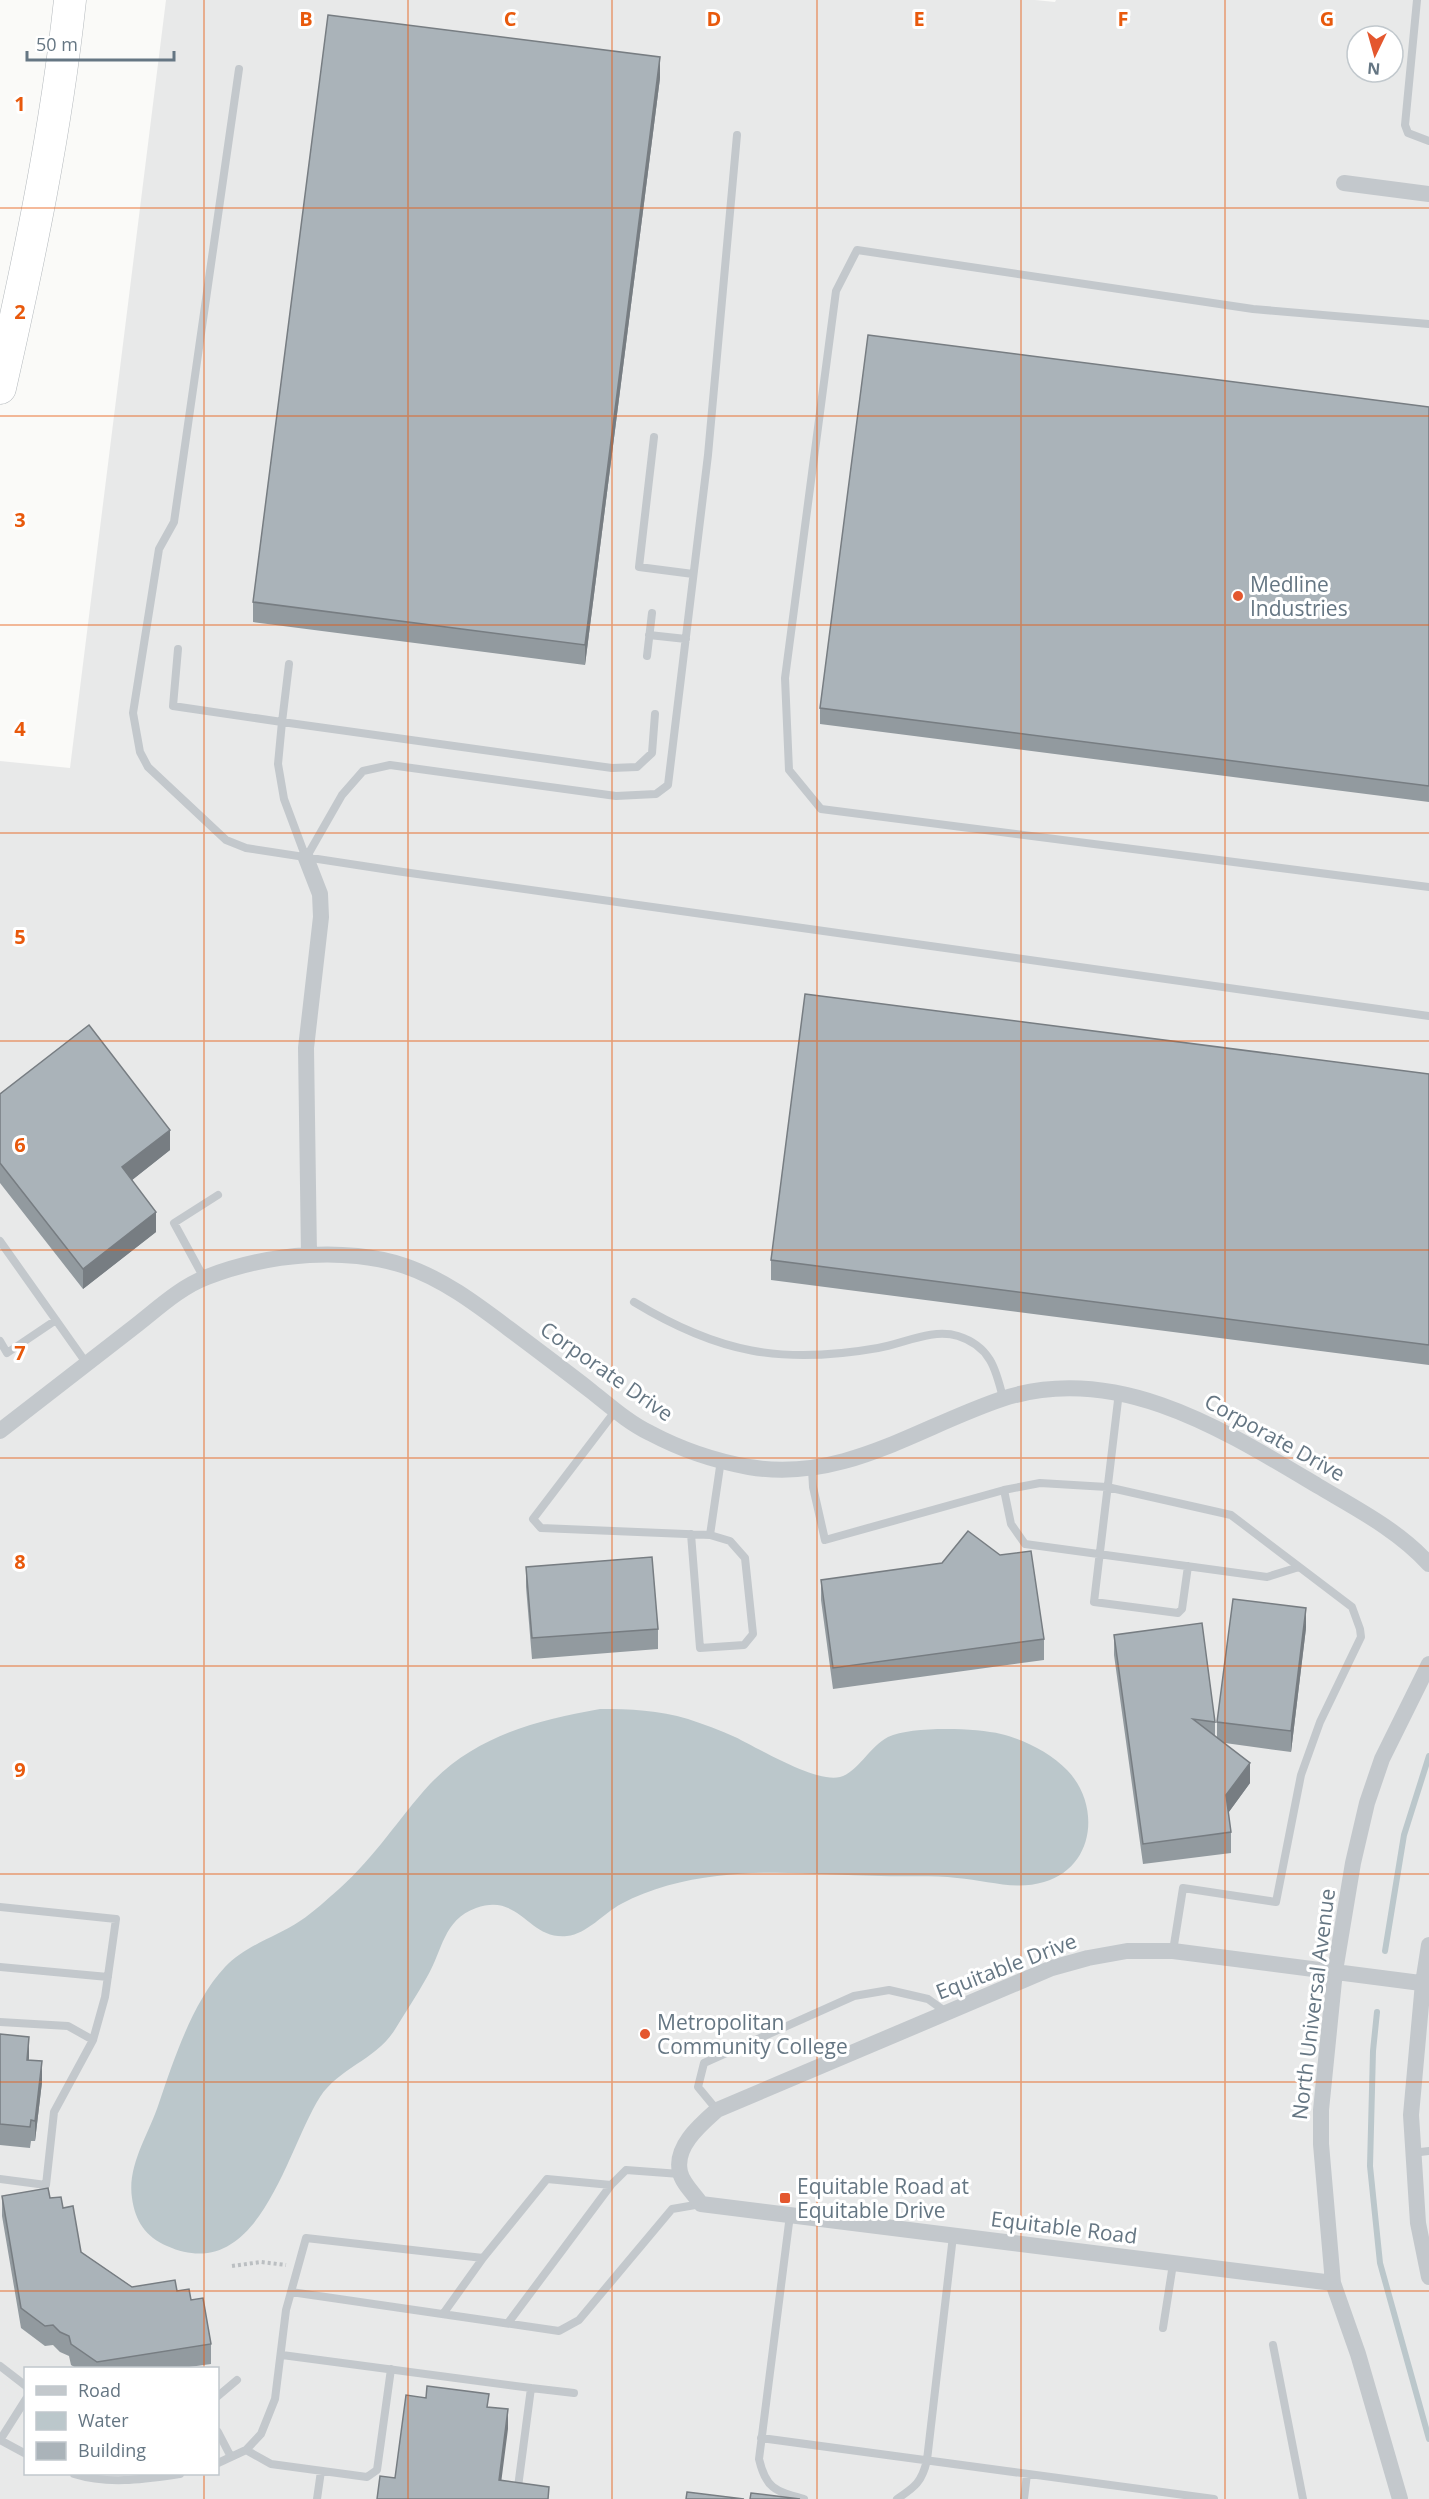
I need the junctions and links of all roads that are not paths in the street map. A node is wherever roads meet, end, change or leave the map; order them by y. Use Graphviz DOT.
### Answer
graph roads {
  1 [pos="70,0"];
  2 [pos="1417,0"];
  3 [pos="239,69"];
  4 [pos="737,135"];
  5 [pos="1429,141"];
  6 [pos="1344,183"];
  7 [pos="1429,194"];
  8 [pos="1429,324"];
  9 [pos="0,388"];
  10 [pos="654,437"];
  11 [pos="693,574"];
  12 [pos="652,613"];
  13 [pos="649,635"];
  14 [pos="686,639"];
  15 [pos="178,649"];
  16 [pos="647,656"];
  17 [pos="289,664"];
  18 [pos="655,714"];
  19 [pos="282,722"];
  20 [pos="306,858"];
  21 [pos="1429,887"];
  22 [pos="1429,1016"];
  23 [pos="218,1195"];
  24 [pos="0,1242"];
  25 [pos="309,1255"];
  26 [pos="204,1278"];
  27 [pos="634,1302"];
  28 [pos="56,1320"];
  29 [pos="0,1341"];
  30 [pos="87,1364"];
  31 [pos="1119,1392"];
  32 [pos="1003,1398"];
  33 [pos="616,1410"];
  34 [pos="0,1431"];
  35 [pos="721,1460"];
  36 [pos="812,1469"];
  37 [pos="1107,1487"];
  38 [pos="1004,1490"];
  39 [pos="1390,1530"];
  40 [pos="691,1534"];
  41 [pos="710,1535"];
  42 [pos="1429,1545"];
  43 [pos="1099,1554"];
  44 [pos="1429,1564"];
  45 [pos="1188,1566"];
  46 [pos="1299,1567"];
  47 [pos="1429,1664"];
  48 [pos="0,1907"];
  49 [pos="1429,1945"];
  50 [pos="1173,1951"];
  51 [pos="0,1967"];
  52 [pos="1335,1971"];
  53 [pos="108,1977"];
  54 [pos="1426,1984"];
  55 [pos="946,2012"];
  56 [pos="0,2022"];
  57 [pos="93,2040"];
  58 [pos="717,2110"];
  59 [pos="1429,2151"];
  60 [pos="1412,2153"];
  61 [pos="680,2174"];
  62 [pos="0,2179"];
  63 [pos="611,2186"];
  64 [pos="701,2204"];
  65 [pos="790,2215"];
  66 [pos="953,2236"];
  67 [pos="483,2258"];
  68 [pos="1173,2264"];
  69 [pos="1429,2277"];
  70 [pos="1333,2283"];
  71 [pos="291,2292"];
  72 [pos="443,2314"];
  73 [pos="508,2323"];
  74 [pos="1163,2328"];
  75 [pos="1273,2345"];
  76 [pos="282,2355"];
  77 [pos="0,2367"];
  78 [pos="391,2370"];
  79 [pos="237,2380"];
  80 [pos="24,2385"];
  81 [pos="531,2388"];
  82 [pos="574,2393"];
  83 [pos="219,2395"];
  84 [pos="24,2402"];
  85 [pos="219,2434"];
  86 [pos="761,2438"];
  87 [pos="0,2440"];
  88 [pos="246,2450"];
  89 [pos="24,2453"];
  90 [pos="231,2457"];
  91 [pos="927,2460"];
  92 [pos="219,2463"];
  93 [pos="321,2471"];
  94 [pos="1027,2474"];
  95 [pos="77,2475"];
  96 [pos="157,2475"];
  97 [pos="518,2487"];
  98 [pos="317,2499"];
  99 [pos="804,2499"];
  100 [pos="897,2499"];
  101 [pos="1024,2499"];
  102 [pos="1214,2499"];
  103 [pos="1303,2499"];
  104 [pos="1400,2499"];
  1 -- 9 [label="highway"];
  2 -- 5 [label="lane"];
  3 -- 20 [label="lane"];
  4 -- 11 [label="lane"];
  6 -- 7 [label="street"];
  8 -- 21 [label="lane"];
  10 -- 11 [label="lane"];
  11 -- 14 [label="lane"];
  12 -- 13 [label="lane"];
  13 -- 14 [label="lane"];
  13 -- 16 [label="lane"];
  14 -- 20 [label="lane"];
  15 -- 19 [label="lane"];
  17 -- 19 [label="lane"];
  18 -- 19 [label="lane"];
  19 -- 20 [label="lane"];
  20 -- 22 [label="lane"];
  20 -- 25 [label="street"];
  23 -- 26 [label="lane"];
  24 -- 28 [label="lane"];
  25 -- 26 [label="street, Corporate Drive"];
  25 -- 33 [label="street, Corporate Drive"];
  26 -- 30 [label="street, Corporate Drive"];
  27 -- 32 [label="lane"];
  28 -- 29 [label="lane"];
  28 -- 30 [label="lane"];
  30 -- 34 [label="street, Corporate Drive"];
  31 -- 32 [label="street, Corporate Drive"];
  31 -- 37 [label="lane"];
  31 -- 39 [label="street, Corporate Drive"];
  32 -- 36 [label="street, Corporate Drive"];
  33 -- 35 [label="street, Corporate Drive"];
  33 -- 40 [label="lane"];
  35 -- 36 [label="street, Corporate Drive"];
  35 -- 41 [label="lane"];
  36 -- 38 [label="lane"];
  37 -- 38 [label="lane"];
  37 -- 43 [label="lane"];
  37 -- 46 [label="lane"];
  38 -- 43 [label="lane"];
  39 -- 42 [label="street, Corporate Drive"];
  39 -- 44 [label="street, Corporate Drive"];
  40 -- 41 [label="lane"];
  40 -- 41 [label="lane"];
  43 -- 45 [label="lane"];
  43 -- 45 [label="lane"];
  45 -- 46 [label="lane"];
  46 -- 50 [label="lane"];
  47 -- 52 [label="street, North Universal Avenue"];
  48 -- 53 [label="lane"];
  49 -- 54 [label="street"];
  50 -- 52 [label="street, Equitable Drive"];
  50 -- 55 [label="street, Equitable Drive"];
  51 -- 53 [label="lane"];
  52 -- 54 [label="street, Equitable Drive"];
  52 -- 70 [label="street, North Universal Avenue"];
  53 -- 57 [label="lane"];
  54 -- 60 [label="street"];
  55 -- 58 [label="street, Equitable Drive"];
  55 -- 58 [label="lane"];
  56 -- 57 [label="lane"];
  57 -- 62 [label="lane"];
  58 -- 61 [label="street, Equitable Drive"];
  59 -- 60 [label="lane"];
  60 -- 69 [label="street"];
  61 -- 63 [label="lane"];
  61 -- 64 [label="street"];
  63 -- 67 [label="lane"];
  63 -- 73 [label="lane"];
  64 -- 65 [label="street, Equitable Road"];
  64 -- 73 [label="lane"];
  65 -- 66 [label="street, Equitable Road"];
  65 -- 86 [label="lane"];
  66 -- 68 [label="street, Equitable Road"];
  66 -- 91 [label="lane"];
  67 -- 71 [label="lane"];
  67 -- 72 [label="lane"];
  68 -- 70 [label="street, Equitable Road"];
  68 -- 74 [label="lane"];
  70 -- 104 [label="street, North Universal Avenue"];
  71 -- 72 [label="lane"];
  71 -- 76 [label="lane"];
  72 -- 73 [label="lane"];
  75 -- 103 [label="lane"];
  76 -- 78 [label="lane"];
  76 -- 88 [label="lane"];
  77 -- 80 [label="lane"];
  78 -- 81 [label="lane"];
  78 -- 93 [label="lane"];
  79 -- 83 [label="lane"];
  81 -- 82 [label="lane"];
  81 -- 97 [label="lane"];
  84 -- 87 [label="lane"];
  85 -- 90 [label="lane"];
  86 -- 91 [label="lane"];
  86 -- 99 [label="lane"];
  87 -- 89 [label="lane"];
  88 -- 90 [label="lane"];
  88 -- 93 [label="lane"];
  90 -- 92 [label="lane"];
  91 -- 94 [label="lane"];
  91 -- 100 [label="lane"];
  93 -- 98 [label="lane"];
  94 -- 101 [label="lane"];
  94 -- 102 [label="lane"];
  95 -- 96 [label="lane"];
}
